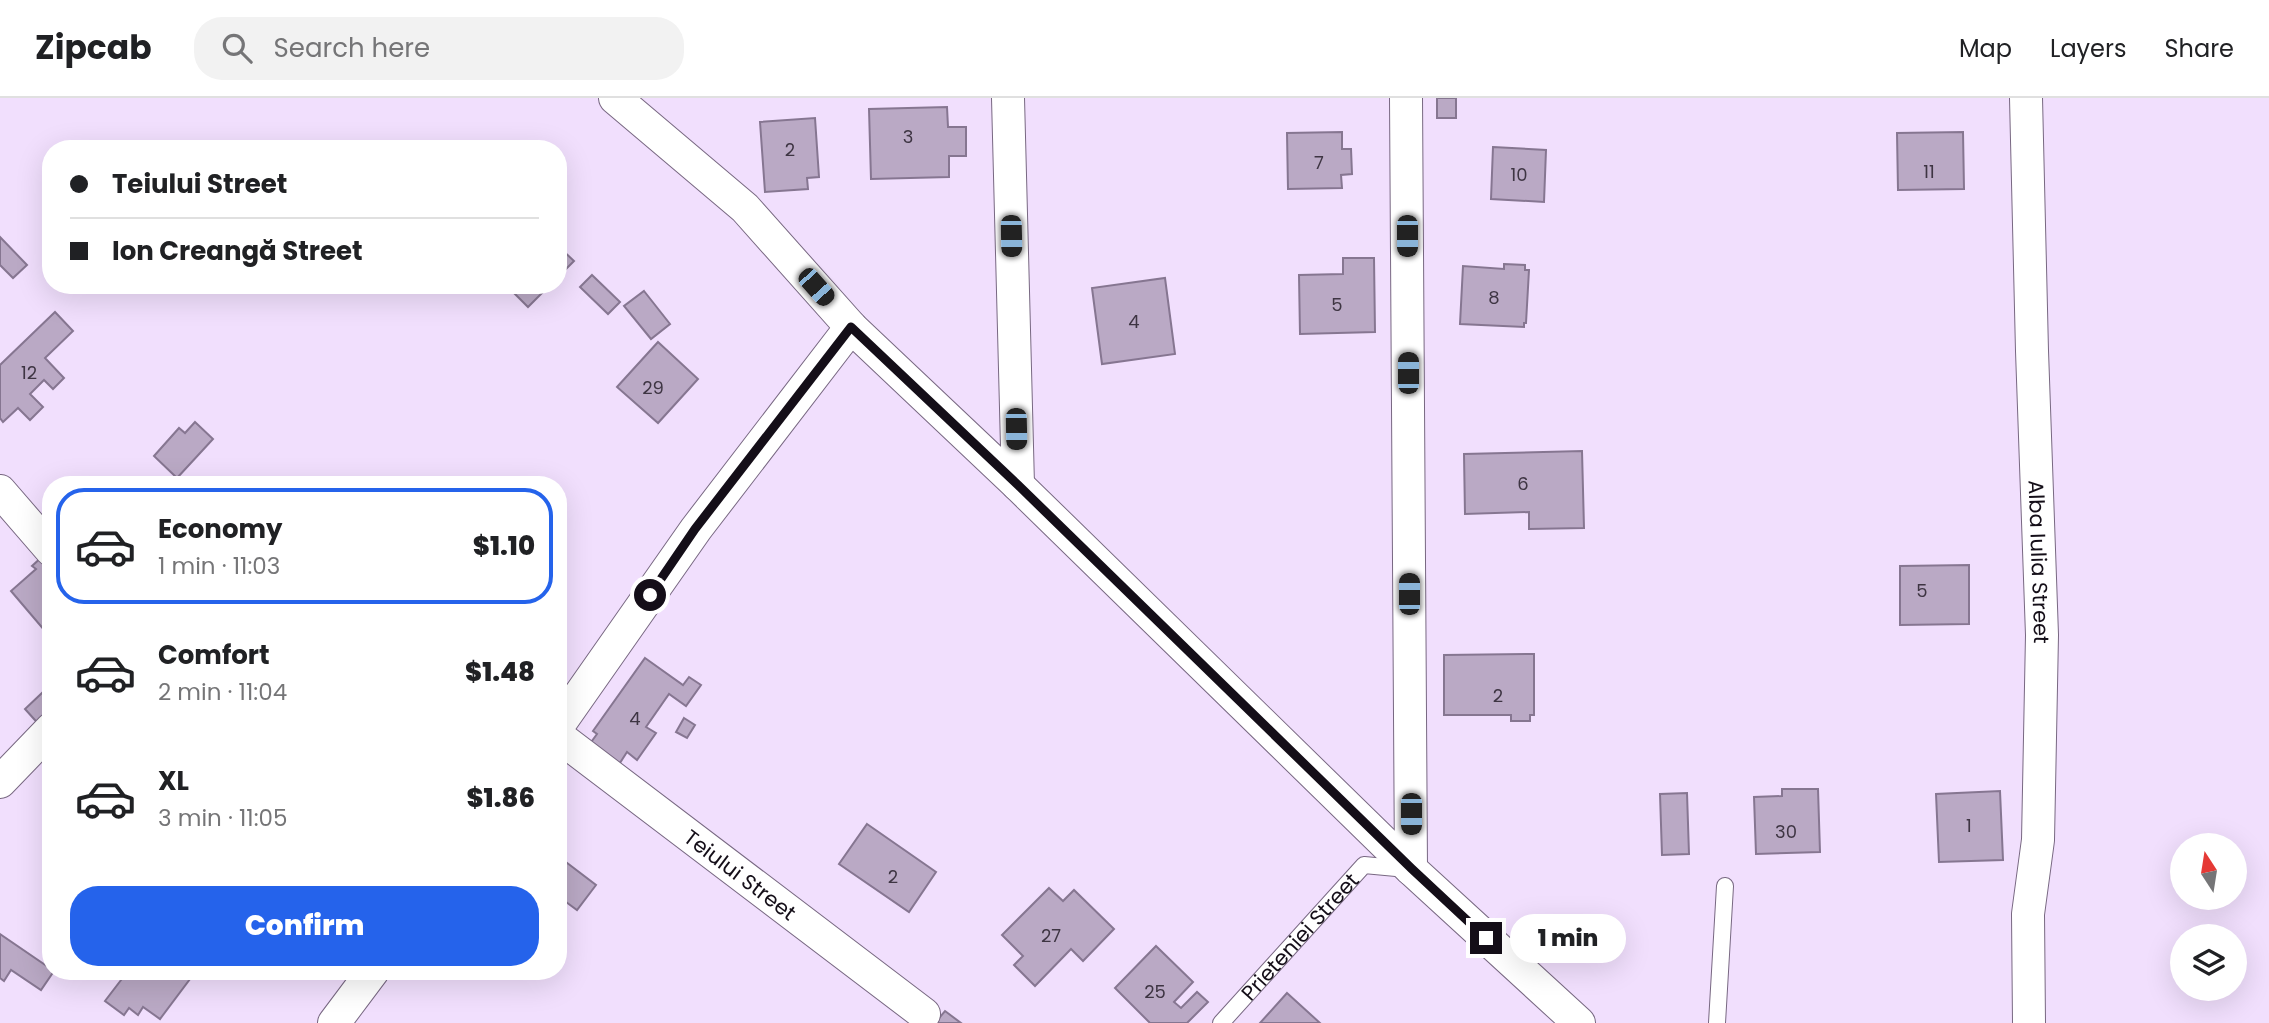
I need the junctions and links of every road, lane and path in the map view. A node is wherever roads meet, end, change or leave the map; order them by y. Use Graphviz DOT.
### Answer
graph roads {
  1 [pos="615,98"];
  2 [pos="1008,98"];
  3 [pos="1406,98"];
  4 [pos="2026,98"];
  5 [pos="851,327"];
  6 [pos="1018,485"];
  7 [pos="0,491"];
  8 [pos="42,540"];
  9 [pos="567,713"];
  10 [pos="42,738"];
  11 [pos="567,743"];
  12 [pos="0,782"];
  13 [pos="1412,869"];
  14 [pos="1725,886"];
  15 [pos="366,980"];
  16 [pos="924,1014"];
  17 [pos="334,1023"];
  18 [pos="1221,1023"];
  19 [pos="1579,1023"];
  20 [pos="1717,1023"];
  21 [pos="2029,1023"];
  1 -- 5 [label="street"];
  2 -- 6 [label="street"];
  3 -- 13 [label="street"];
  4 -- 21 [label="street, Alba Iulia Street"];
  5 -- 6 [label="street"];
  5 -- 9 [label="street"];
  6 -- 13 [label="street"];
  7 -- 8 [label="street"];
  10 -- 12 [label="street"];
  11 -- 16 [label="street, Teiului Street"];
  13 -- 18 [label="lane, Prieteniei Street"];
  13 -- 19 [label="street"];
  14 -- 20 [label="lane"];
  15 -- 17 [label="street"];
}
